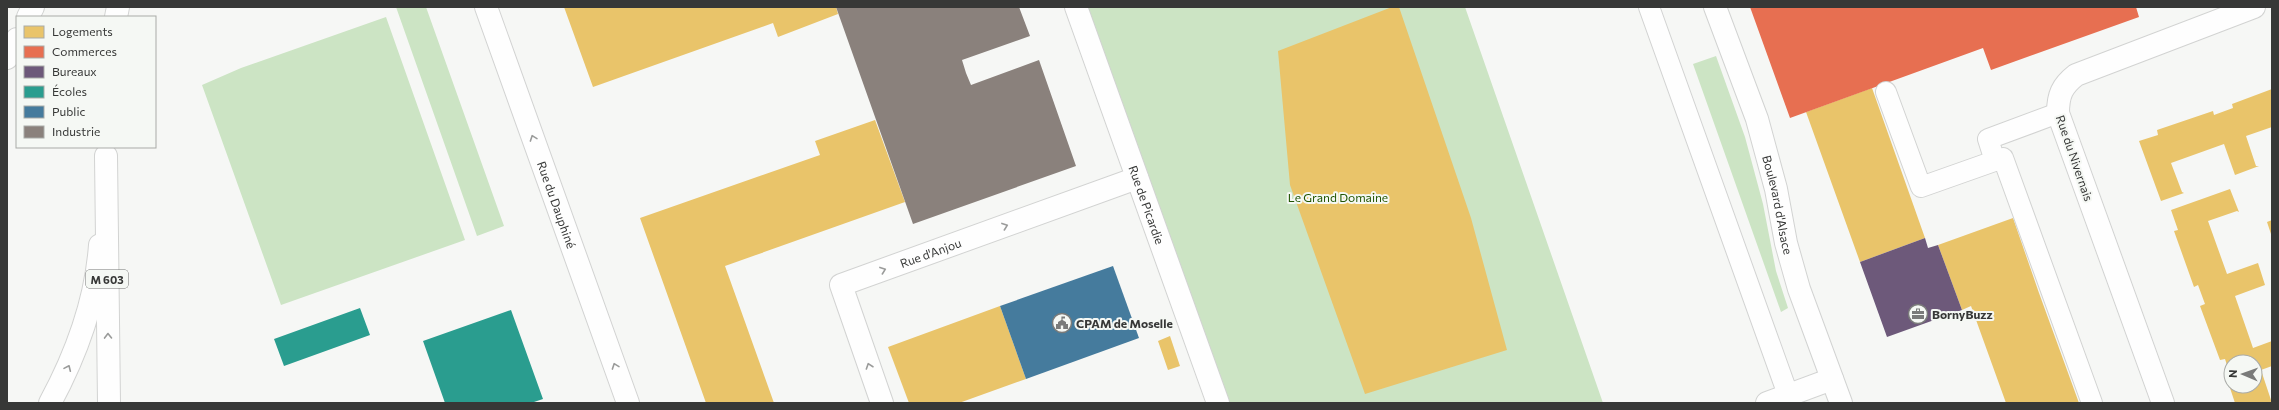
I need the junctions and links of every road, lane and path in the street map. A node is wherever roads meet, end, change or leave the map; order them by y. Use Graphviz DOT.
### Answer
graph roads {
  1 [pos="33,7"];
  2 [pos="486,7"];
  3 [pos="1076,7"];
  4 [pos="1649,7"];
  5 [pos="1715,7"];
  6 [pos="2254,7"];
  7 [pos="28,16"];
  8 [pos="16,41"];
  9 [pos="7,58"];
  10 [pos="1886,92"];
  11 [pos="2058,113"];
  12 [pos="106,151"];
  13 [pos="1995,161"];
  14 [pos="1137,178"];
  15 [pos="1832,379"];
  16 [pos="1790,399"];
  17 [pos="50,403"];
  18 [pos="109,403"];
  19 [pos="628,403"];
  20 [pos="882,403"];
  21 [pos="1218,403"];
  22 [pos="1766,403"];
  23 [pos="1841,403"];
  24 [pos="2092,403"];
  25 [pos="2163,403"];
  1 -- 7 [label="main road"];
  19 -- 2 [label="main road, Rue du Dauphiné, one-way"];
  3 -- 14 [label="main road, Rue de Picardie"];
  4 -- 16 [label="lane"];
  5 -- 15 [label="main road, Boulevard d'Alsace"];
  6 -- 11 [label="main road, Rue du Nivernais"];
  8 -- 9 [label="main road"];
  10 -- 13 [label="lane"];
  11 -- 13 [label="lane"];
  11 -- 25 [label="main road, Rue du Nivernais"];
  17 -- 12 [label="main road, one-way"];
  18 -- 12 [label="main road, M 603, one-way"];
  13 -- 24 [label="lane"];
  20 -- 14 [label="main road, Rue d'Anjou, one-way"];
  14 -- 21 [label="main road, Rue de Picardie"];
  15 -- 16 [label="main road"];
  15 -- 23 [label="main road, Boulevard d'Alsace"];
  16 -- 22 [label="main road"];
}
